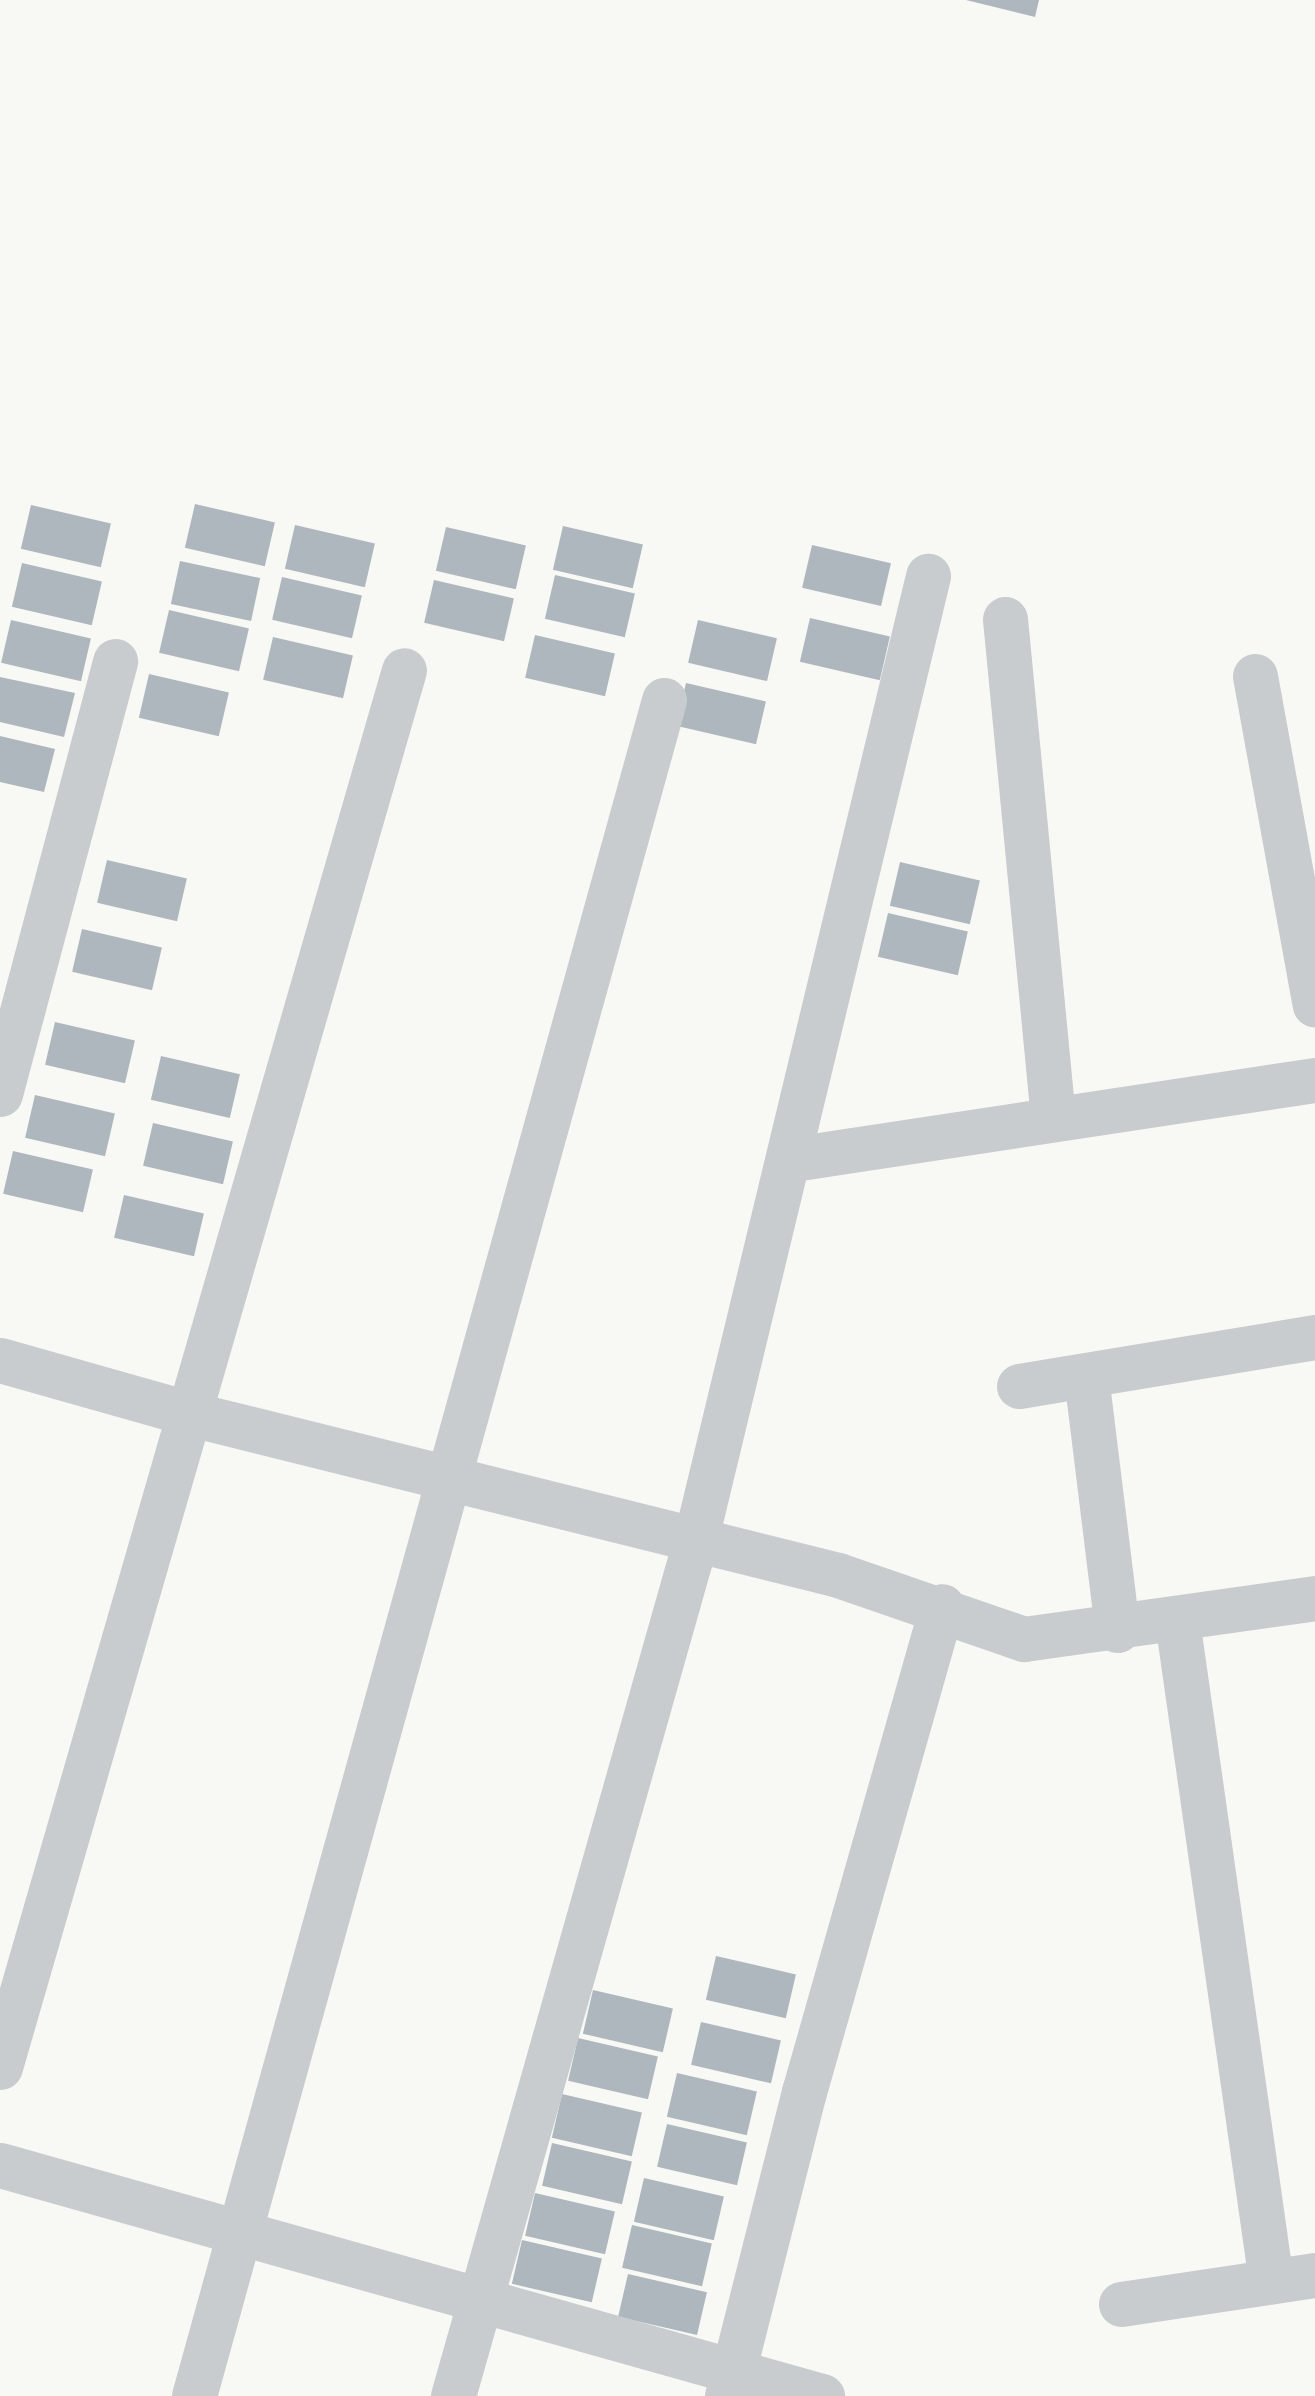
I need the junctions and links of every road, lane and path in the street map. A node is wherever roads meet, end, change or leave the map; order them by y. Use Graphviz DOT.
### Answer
graph roads {
  1 [pos="928,576"];
  2 [pos="1005,620"];
  3 [pos="116,661"];
  4 [pos="404,670"];
  5 [pos="1255,676"];
  6 [pos="664,700"];
  7 [pos="1315,1005"];
  8 [pos="1315,1080"];
  9 [pos="0,1094"];
  10 [pos="1052,1118"];
  11 [pos="792,1158"];
  12 [pos="1315,1336"];
  13 [pos="0,1360"];
  14 [pos="1086,1376"];
  15 [pos="1019,1386"];
  16 [pos="191,1414"];
  17 [pos="447,1479"];
  18 [pos="695,1542"];
  19 [pos="1315,1598"];
  20 [pos="942,1606"];
  21 [pos="1177,1620"];
  22 [pos="1117,1630"];
  23 [pos="0,2067"];
  24 [pos="0,2165"];
  25 [pos="238,2229"];
  26 [pos="1315,2275"];
  27 [pos="1271,2282"];
  28 [pos="483,2298"];
  29 [pos="1122,2304"];
  30 [pos="731,2384"];
  31 [pos="194,2396"];
  32 [pos="453,2396"];
  33 [pos="822,2396"];
  1 -- 11 [label="street"];
  2 -- 10 [label="street"];
  3 -- 9 [label="street"];
  4 -- 16 [label="street"];
  5 -- 7 [label="street"];
  6 -- 17 [label="street"];
  8 -- 10 [label="street"];
  10 -- 11 [label="street"];
  11 -- 18 [label="street"];
  12 -- 14 [label="street"];
  13 -- 16 [label="street"];
  14 -- 15 [label="street"];
  14 -- 22 [label="street"];
  16 -- 17 [label="street"];
  16 -- 23 [label="street"];
  17 -- 18 [label="street"];
  17 -- 25 [label="street"];
  18 -- 20 [label="street"];
  18 -- 28 [label="street"];
  19 -- 21 [label="street"];
  20 -- 22 [label="street"];
  20 -- 30 [label="street"];
  21 -- 22 [label="street"];
  21 -- 27 [label="street"];
  24 -- 25 [label="street"];
  25 -- 28 [label="street"];
  25 -- 31 [label="street"];
  26 -- 27 [label="street"];
  27 -- 29 [label="street"];
  28 -- 30 [label="street"];
  28 -- 32 [label="street"];
  30 -- 33 [label="street"];
}
